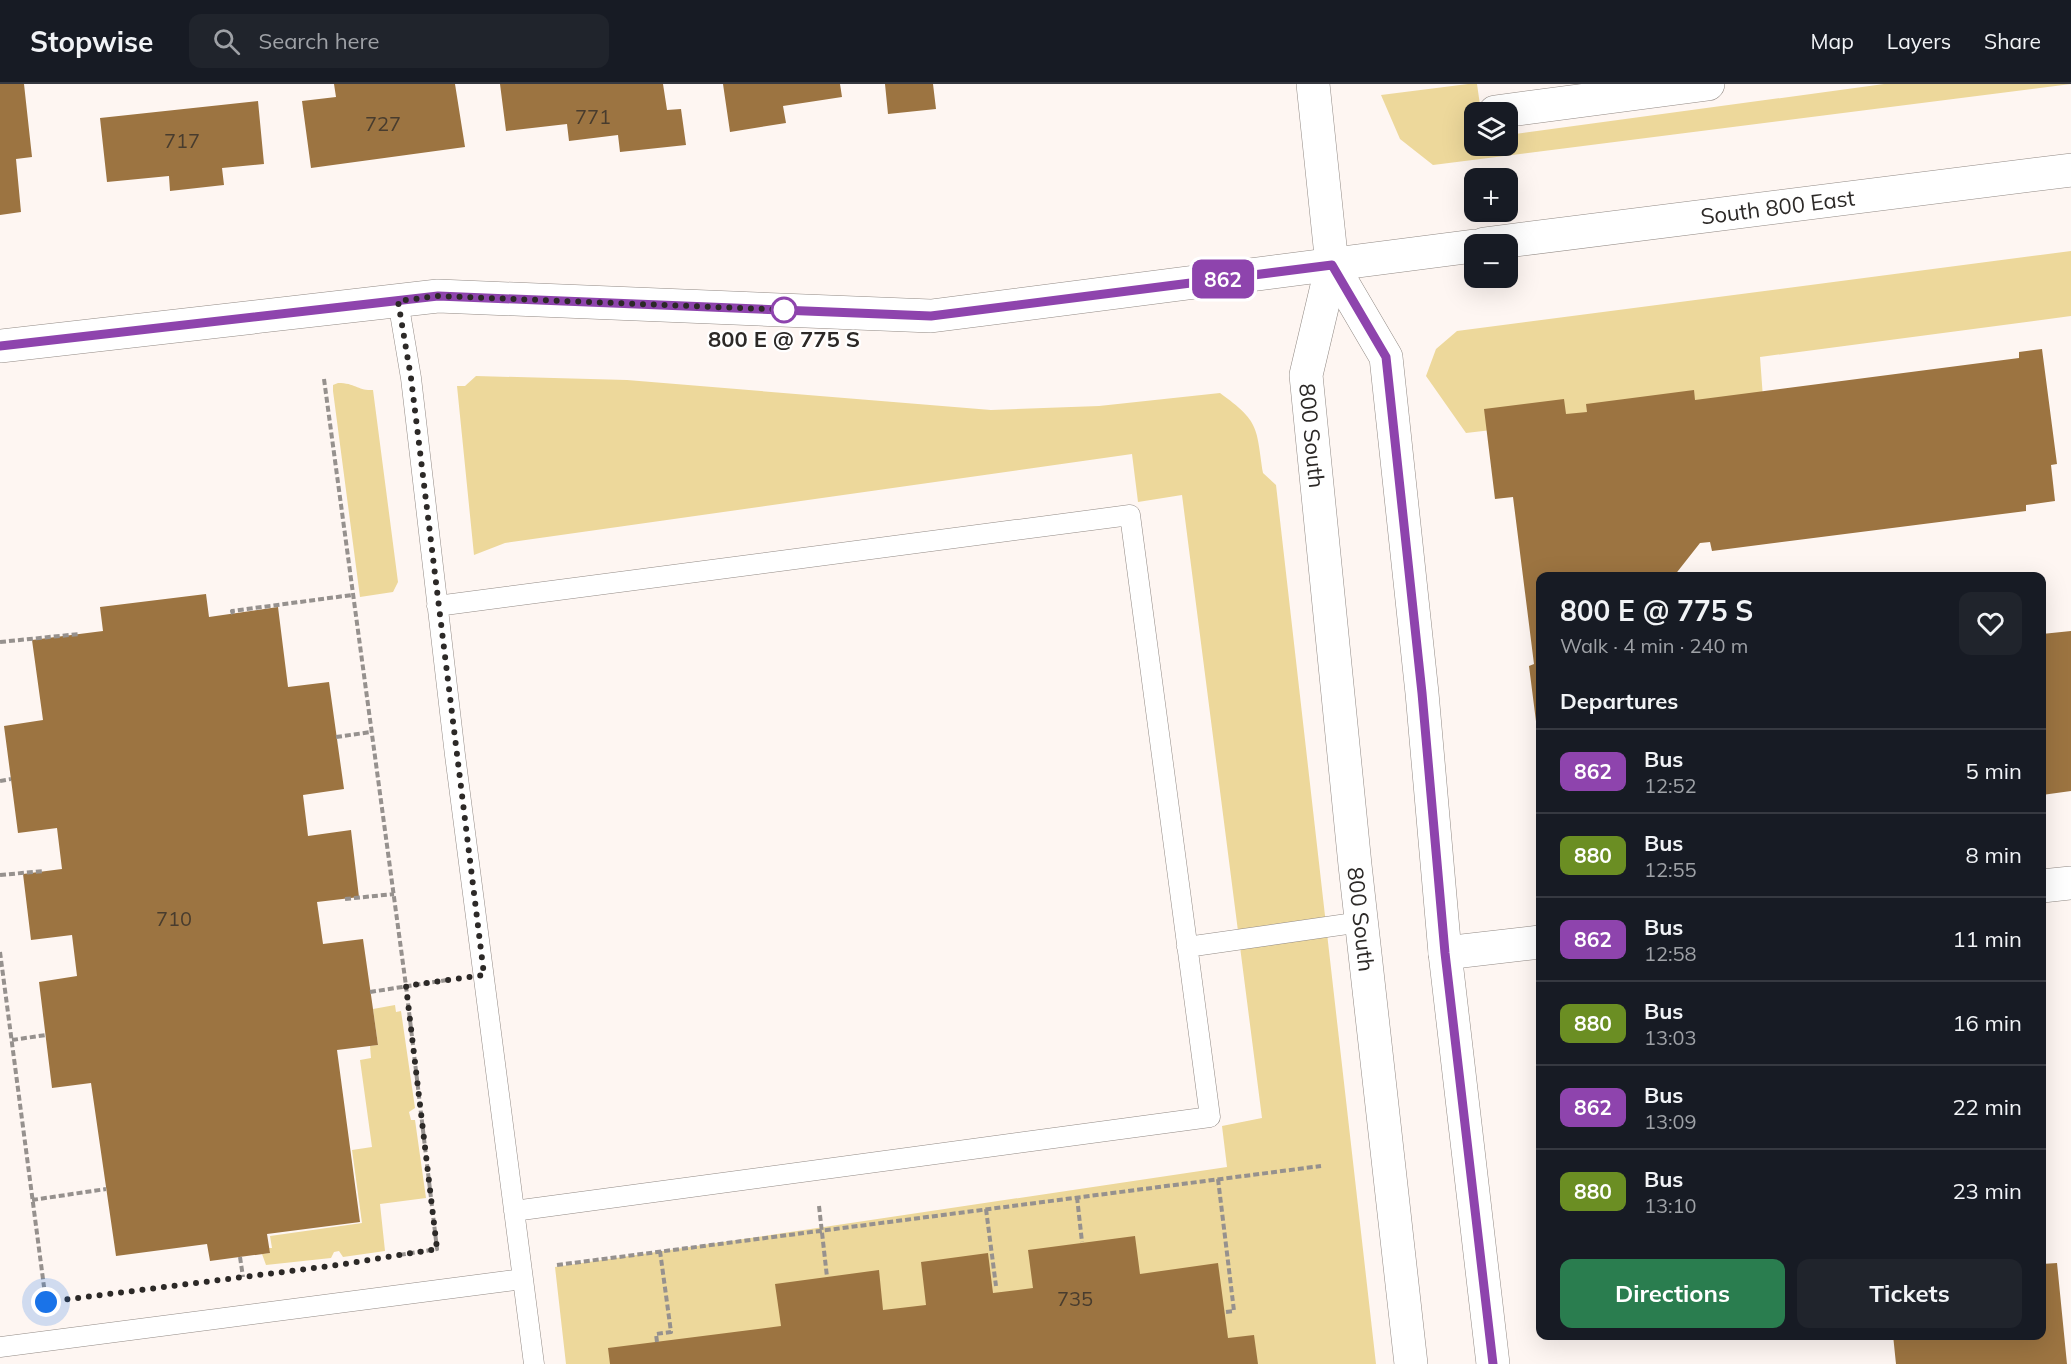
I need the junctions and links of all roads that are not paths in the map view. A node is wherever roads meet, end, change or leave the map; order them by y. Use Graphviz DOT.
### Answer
graph roads {
  1 [pos="1312,84"];
  2 [pos="1708,84"];
  3 [pos="1518,109"];
  4 [pos="2071,170"];
  5 [pos="1518,240"];
  6 [pos="1464,247"];
  7 [pos="1332,265"];
  8 [pos="398,301"];
  9 [pos="0,346"];
  10 [pos="437,606"];
  11 [pos="2071,883"];
  12 [pos="2046,886"];
  13 [pos="1361,922"];
  14 [pos="1536,942"];
  15 [pos="1187,947"];
  16 [pos="1445,953"];
  17 [pos="514,1211"];
  18 [pos="523,1279"];
  19 [pos="0,1347"];
  20 [pos="534,1364"];
  21 [pos="1412,1364"];
  22 [pos="1493,1364"];
  1 -- 7 [label="main road"];
  2 -- 3 [label="main road"];
  4 -- 5 [label="main road, South 800 East"];
  6 -- 7 [label="main road"];
  7 -- 8 [label="main road"];
  7 -- 13 [label="main road, 800 South"];
  7 -- 16 [label="main road"];
  8 -- 9 [label="main road"];
  8 -- 10 [label="lane"];
  10 -- 15 [label="lane"];
  10 -- 17 [label="lane"];
  11 -- 12 [label="main road"];
  13 -- 15 [label="lane"];
  13 -- 21 [label="main road, 800 South"];
  14 -- 16 [label="main road"];
  15 -- 17 [label="lane"];
  16 -- 22 [label="main road"];
  17 -- 18 [label="lane"];
  18 -- 19 [label="lane"];
  18 -- 20 [label="lane"];
}
